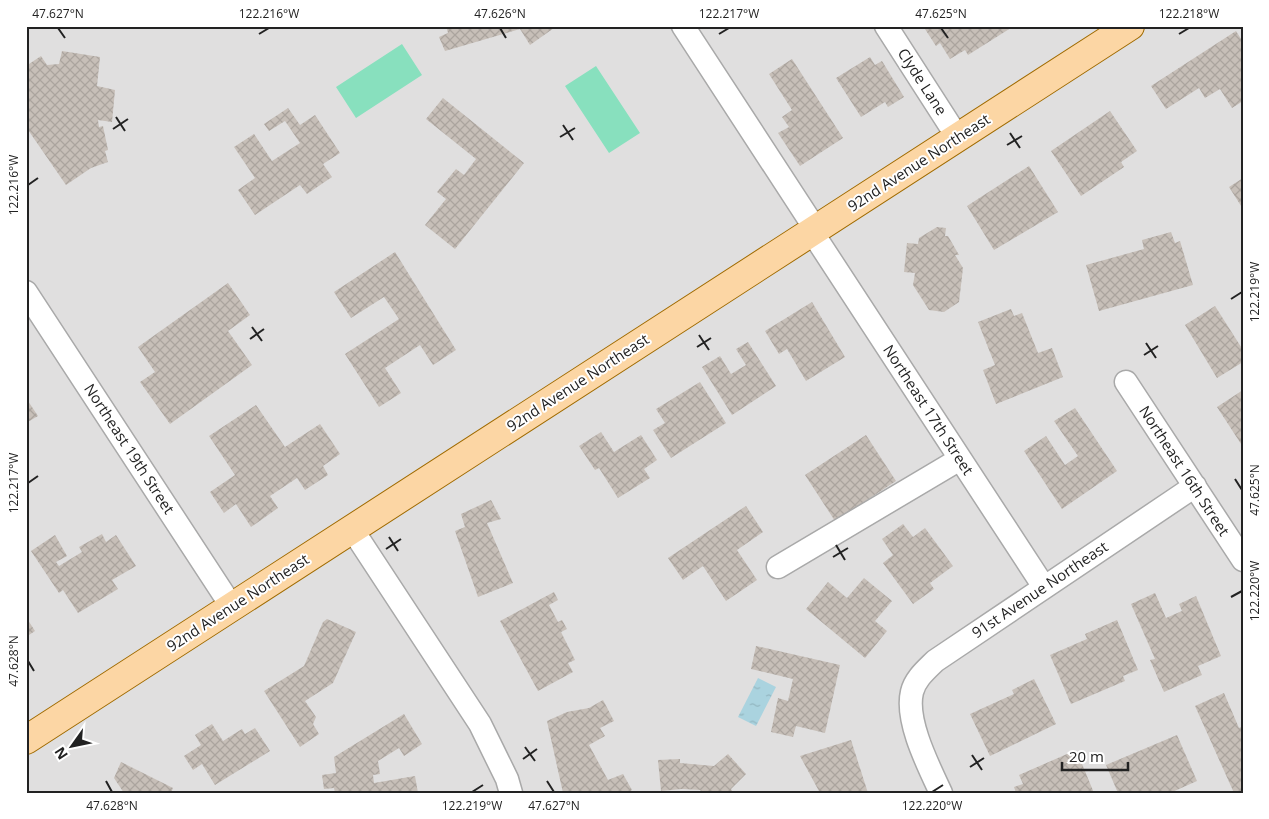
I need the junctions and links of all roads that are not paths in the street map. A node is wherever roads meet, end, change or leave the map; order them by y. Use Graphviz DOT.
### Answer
graph roads {
  1 [pos="683,26"];
  2 [pos="886,26"];
  3 [pos="1130,26"];
  4 [pos="958,138"];
  5 [pos="814,231"];
  6 [pos="26,292"];
  7 [pos="1126,382"];
  8 [pos="960,458"];
  9 [pos="1194,486"];
  10 [pos="352,530"];
  11 [pos="1243,560"];
  12 [pos="778,567"];
  13 [pos="1044,587"];
  14 [pos="232,607"];
  15 [pos="26,740"];
  16 [pos="511,793"];
  17 [pos="941,793"];
  1 -- 5 [label="street, Northeast 17th Street"];
  2 -- 4 [label="street, Clyde Lane"];
  3 -- 4 [label="main road, 92nd Avenue Northeast"];
  4 -- 5 [label="main road, 92nd Avenue Northeast"];
  5 -- 8 [label="street, Northeast 17th Street"];
  5 -- 10 [label="main road, 92nd Avenue Northeast"];
  6 -- 14 [label="street, Northeast 19th Street"];
  7 -- 9 [label="street, Northeast 16th Street"];
  8 -- 12 [label="street"];
  8 -- 13 [label="street, Northeast 17th Street"];
  9 -- 11 [label="street, Northeast 16th Street"];
  9 -- 13 [label="street, 91st Avenue Northeast"];
  10 -- 14 [label="main road, 92nd Avenue Northeast"];
  10 -- 16 [label="street"];
  13 -- 17 [label="street, 91st Avenue Northeast"];
  14 -- 15 [label="main road, 92nd Avenue Northeast"];
}
